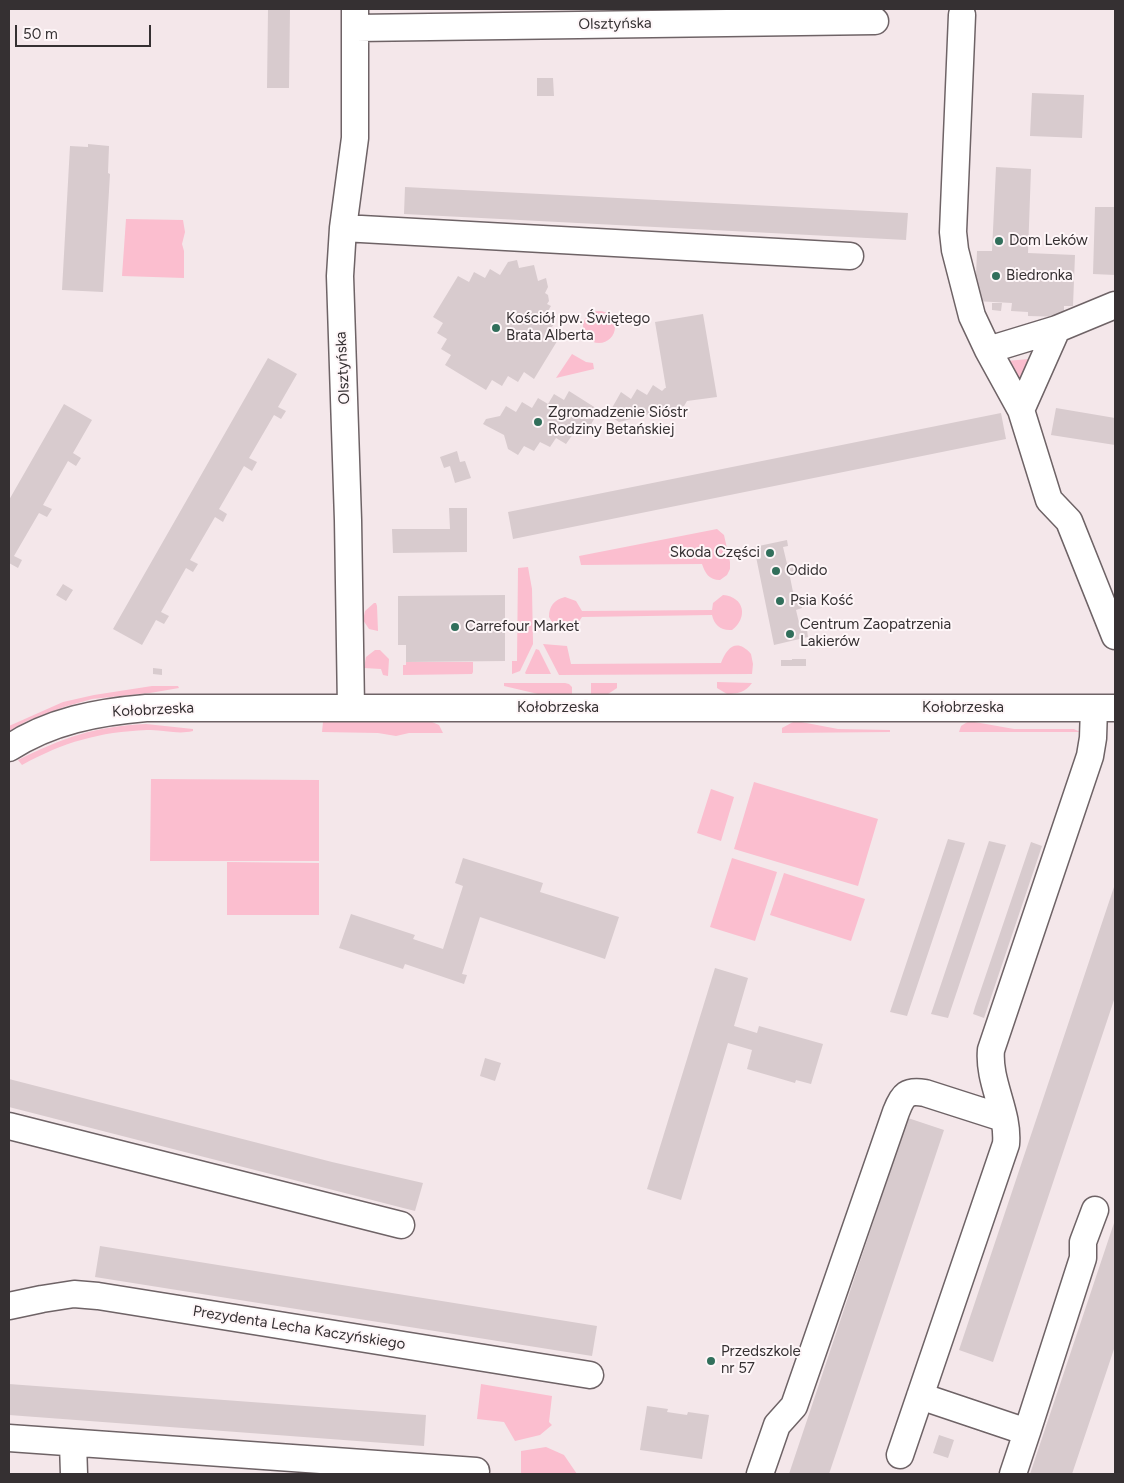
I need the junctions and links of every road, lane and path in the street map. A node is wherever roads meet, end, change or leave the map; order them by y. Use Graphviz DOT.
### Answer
graph roads {
  1 [pos="962,15"];
  2 [pos="356,18"];
  3 [pos="875,21"];
  4 [pos="343,228"];
  5 [pos="850,256"];
  6 [pos="1115,305"];
  7 [pos="1057,329"];
  8 [pos="988,350"];
  9 [pos="1021,410"];
  10 [pos="1115,636"];
  11 [pos="351,708"];
  12 [pos="1105,708"];
  13 [pos="9,748"];
  14 [pos="1003,1118"];
  15 [pos="9,1126"];
  16 [pos="1094,1210"];
  17 [pos="401,1226"];
  18 [pos="9,1306"];
  19 [pos="590,1374"];
  20 [pos="920,1396"];
  21 [pos="1027,1432"];
  22 [pos="9,1438"];
  23 [pos="73,1443"];
  24 [pos="900,1455"];
  25 [pos="476,1471"];
  26 [pos="74,1474"];
  27 [pos="760,1474"];
  28 [pos="1013,1474"];
  1 -- 8 [label="street"];
  2 -- 3 [label="street, Olsztyńska"];
  2 -- 4 [label="street, Olsztyńska"];
  4 -- 5 [label="street"];
  4 -- 11 [label="street, Olsztyńska"];
  6 -- 7 [label="street"];
  7 -- 8 [label="street"];
  7 -- 9 [label="street"];
  8 -- 9 [label="street"];
  9 -- 10 [label="street"];
  11 -- 12 [label="street, Kołobrzeska"];
  11 -- 13 [label="street, Kołobrzeska"];
  12 -- 14 [label="street"];
  14 -- 20 [label="street"];
  14 -- 27 [label="street"];
  15 -- 17 [label="street"];
  16 -- 21 [label="street"];
  18 -- 19 [label="street, Prezydenta Lecha Kaczyńskiego"];
  20 -- 21 [label="street"];
  20 -- 24 [label="street"];
  21 -- 28 [label="street"];
  22 -- 23 [label="street"];
  23 -- 25 [label="street"];
  23 -- 26 [label="street"];
}
